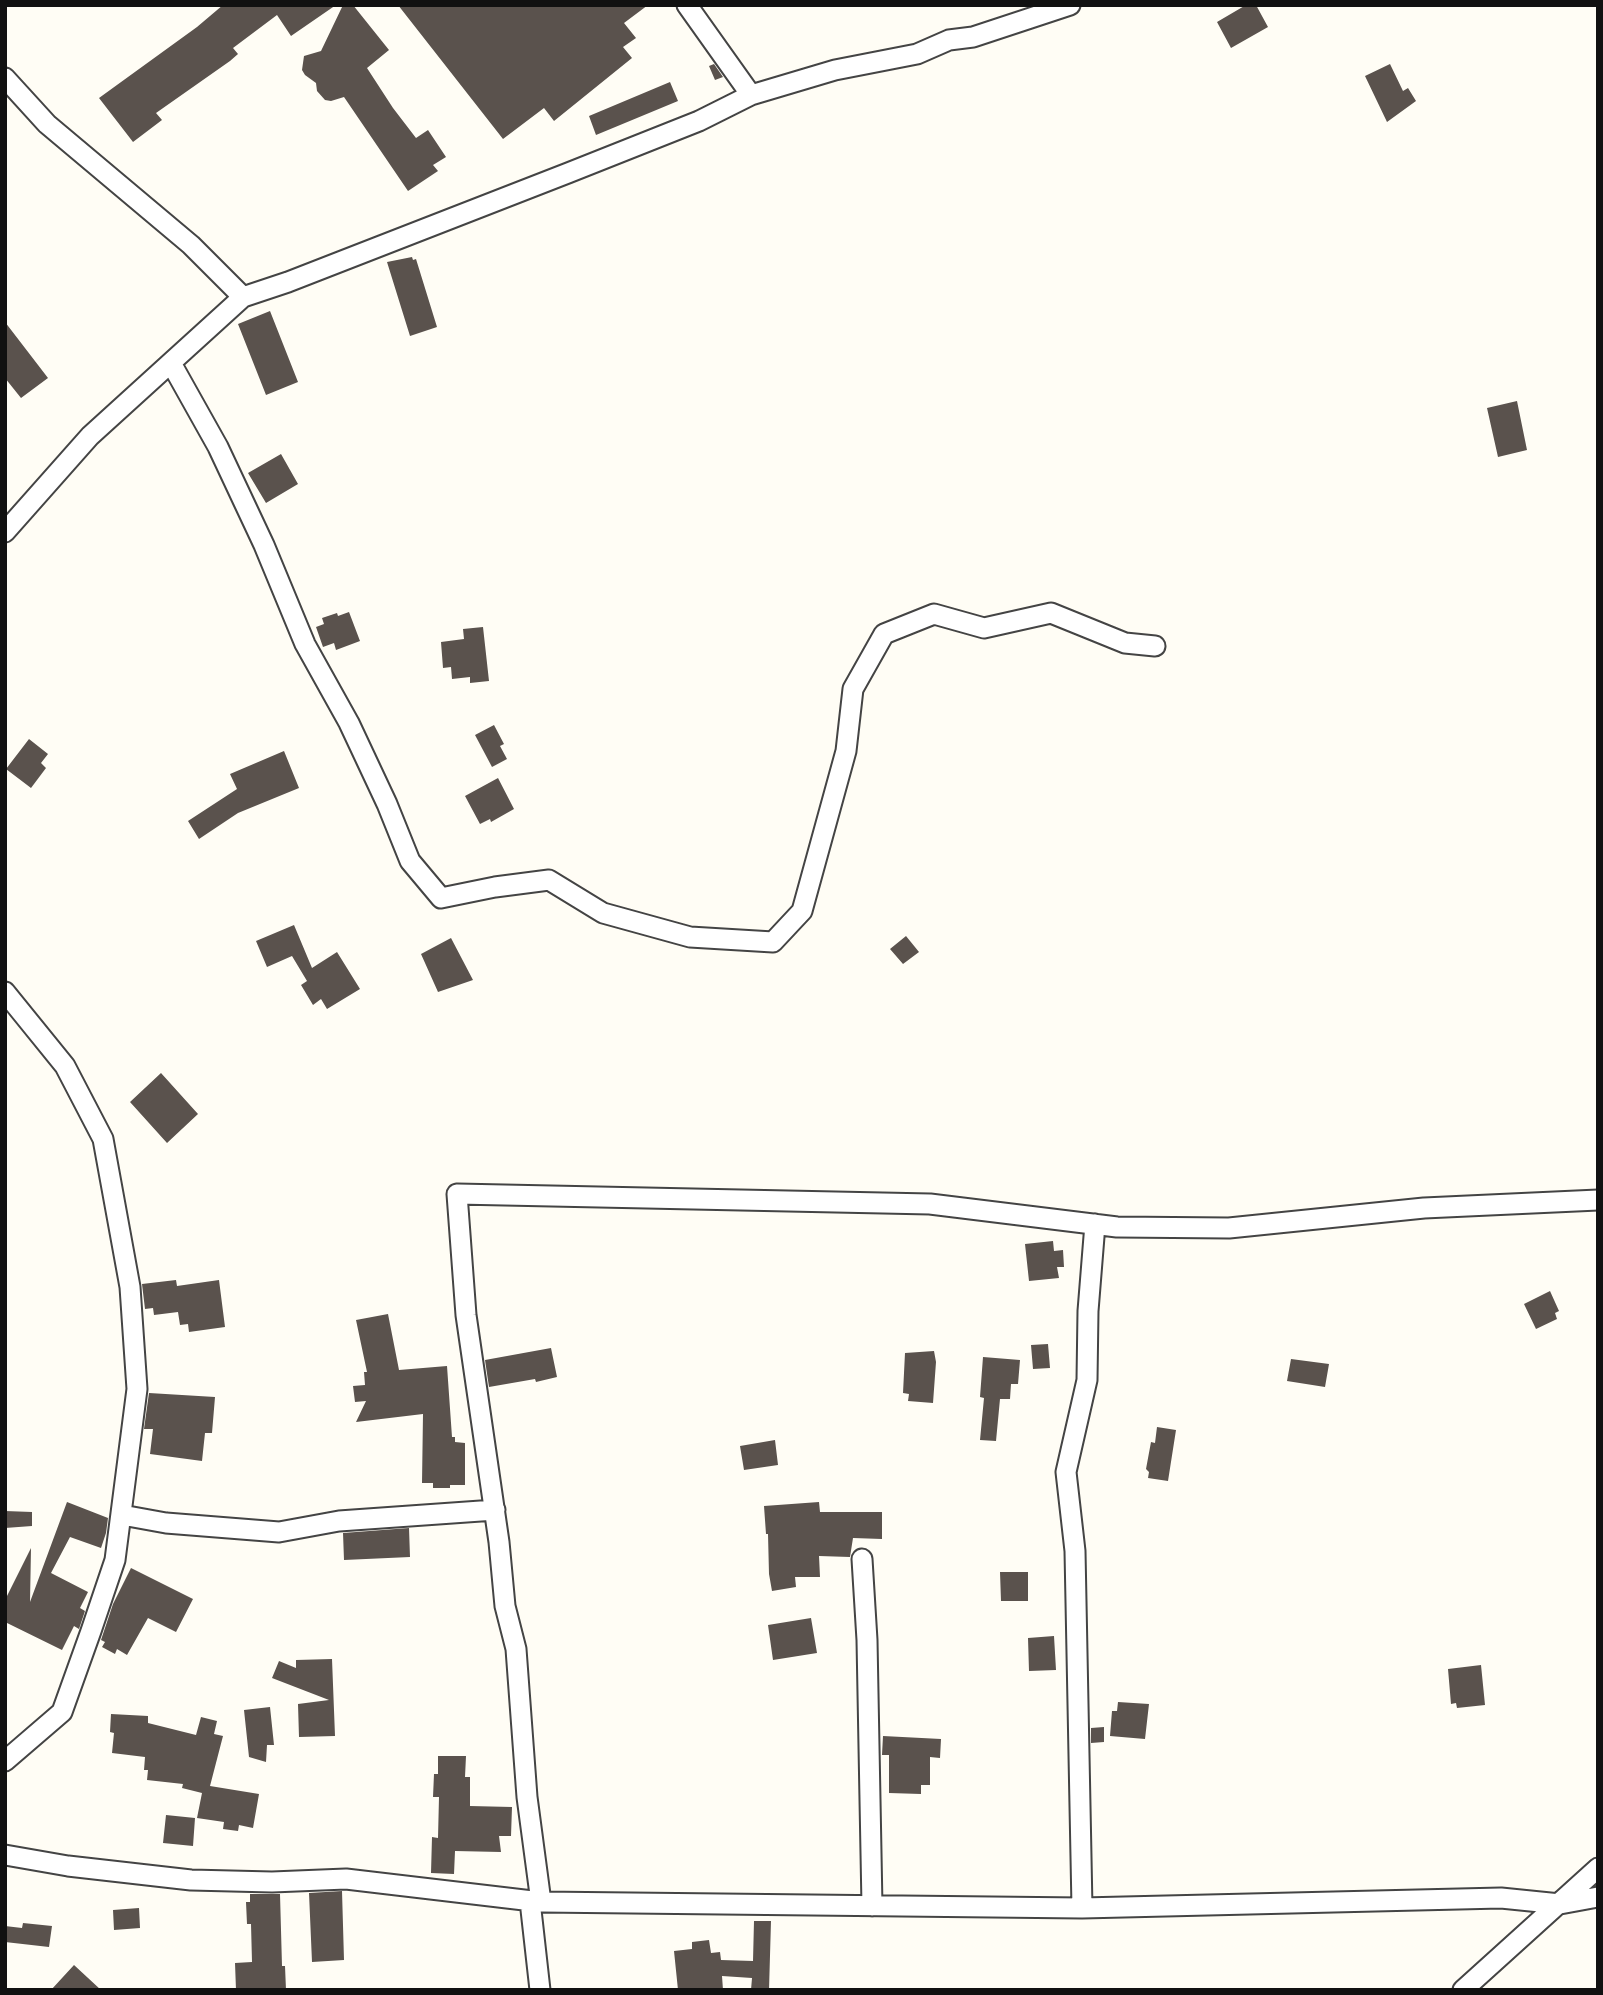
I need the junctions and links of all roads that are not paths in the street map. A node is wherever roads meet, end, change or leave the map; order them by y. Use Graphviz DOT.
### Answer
graph roads {
  1 [pos="687,5"];
  2 [pos="1070,5"];
  3 [pos="5,78"];
  4 [pos="751,95"];
  5 [pos="243,297"];
  6 [pos="171,363"];
  7 [pos="5,532"];
  8 [pos="1155,646"];
  9 [pos="5,992"];
  10 [pos="1598,1200"];
  11 [pos="1095,1224"];
  12 [pos="495,1510"];
  13 [pos="122,1515"];
  14 [pos="862,1559"];
  15 [pos="5,1761"];
  16 [pos="5,1855"];
  17 [pos="1598,1868"];
  18 [pos="1598,1897"];
  19 [pos="536,1902"];
  20 [pos="1560,1904"];
  21 [pos="872,1906"];
  22 [pos="1082,1908"];
  23 [pos="540,1990"];
  24 [pos="1463,1990"];
  1 -- 4 [label="street"];
  2 -- 4 [label="street"];
  3 -- 5 [label="street"];
  4 -- 5 [label="street"];
  5 -- 6 [label="street"];
  6 -- 7 [label="street"];
  6 -- 8 [label="street"];
  9 -- 13 [label="street"];
  10 -- 11 [label="street"];
  11 -- 12 [label="street"];
  11 -- 22 [label="street"];
  12 -- 13 [label="street"];
  12 -- 19 [label="street"];
  13 -- 15 [label="street"];
  14 -- 21 [label="street"];
  16 -- 19 [label="street"];
  17 -- 20 [label="street"];
  18 -- 20 [label="street"];
  19 -- 21 [label="street"];
  19 -- 23 [label="street"];
  20 -- 22 [label="street"];
  20 -- 24 [label="street"];
  21 -- 22 [label="street"];
}
